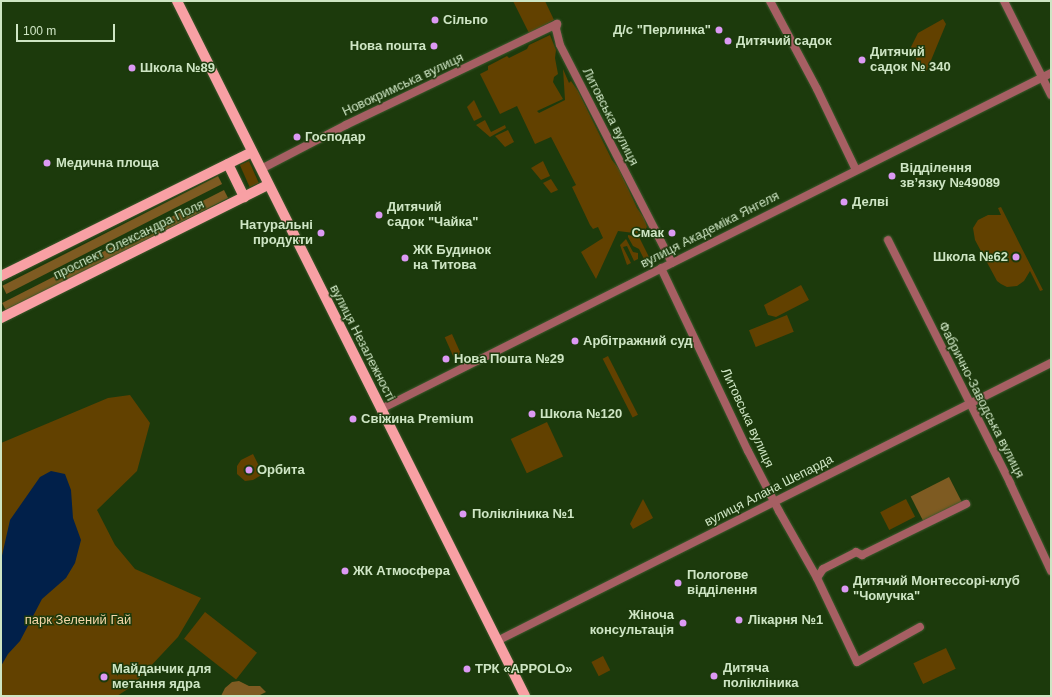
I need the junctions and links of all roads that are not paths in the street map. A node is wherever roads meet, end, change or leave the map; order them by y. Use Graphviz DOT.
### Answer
graph roads {
  1 [pos="177,1"];
  2 [pos="770,1"];
  3 [pos="1004,1"];
  4 [pos="557,24"];
  5 [pos="1051,73"];
  6 [pos="1042,78"];
  7 [pos="1051,95"];
  8 [pos="252,152"];
  9 [pos="228,164"];
  10 [pos="261,169"];
  11 [pos="856,170"];
  12 [pos="268,185"];
  13 [pos="244,197"];
  14 [pos="888,240"];
  15 [pos="672,263"];
  16 [pos="661,268"];
  17 [pos="1,276"];
  18 [pos="1,318"];
  19 [pos="1051,363"];
  20 [pos="970,404"];
  21 [pos="380,409"];
  22 [pos="774,502"];
  23 [pos="966,504"];
  24 [pos="1051,571"];
  25 [pos="817,578"];
  26 [pos="920,627"];
  27 [pos="497,641"];
  28 [pos="524,696"];
  1 -- 8 [label="main road, вулиця Незалежності"];
  2 -- 11 [label="street"];
  3 -- 6 [label="street"];
  4 -- 10 [label="street, Новокримська вулиця"];
  4 -- 15 [label="street, Литовська вулиця"];
  5 -- 6 [label="street, вулиця Академіка Янгеля"];
  6 -- 7 [label="street"];
  6 -- 11 [label="street, вулиця Академіка Янгеля"];
  8 -- 9 [label="main road, проспект Олександра Поля"];
  8 -- 10 [label="main road, вулиця Незалежності"];
  9 -- 13 [label="main road"];
  9 -- 17 [label="main road, проспект Олександра Поля"];
  10 -- 12 [label="main road, вулиця Незалежності"];
  11 -- 15 [label="street, вулиця Академіка Янгеля"];
  12 -- 13 [label="main road, проспект Олександра Поля"];
  12 -- 21 [label="main road, вулиця Незалежності"];
  13 -- 18 [label="main road, проспект Олександра Поля"];
  14 -- 20 [label="street, Фабрично-Заводська вулиця"];
  15 -- 16 [label="street, вулиця Академіка Янгеля"];
  16 -- 21 [label="street, вулиця Академіка Янгеля"];
  16 -- 22 [label="street, Литовська вулиця"];
  19 -- 20 [label="street, вулиця Алана Шепарда"];
  20 -- 22 [label="street, вулиця Алана Шепарда"];
  20 -- 24 [label="street, Фабрично-Заводська вулиця"];
  21 -- 27 [label="main road, вулиця Незалежності"];
  22 -- 25 [label="street, Литовська вулиця"];
  22 -- 27 [label="street, вулиця Алана Шепарда"];
  23 -- 25 [label="street"];
  25 -- 26 [label="street, Литовська вулиця"];
  27 -- 28 [label="main road, вулиця Незалежності"];
}
